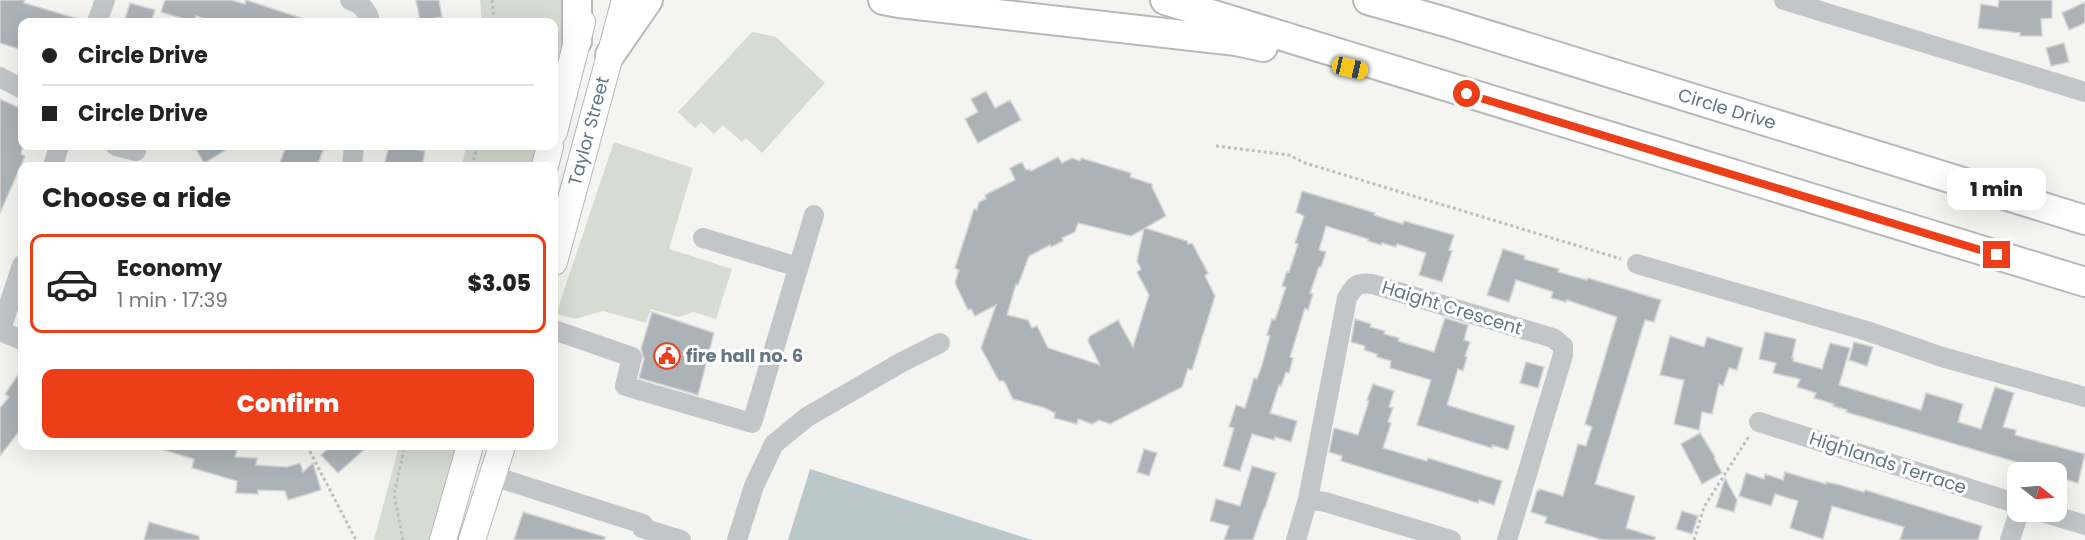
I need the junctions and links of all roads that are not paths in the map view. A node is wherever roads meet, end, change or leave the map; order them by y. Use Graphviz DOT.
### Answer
graph roads {
  1 [pos="105,0"];
  2 [pos="350,0"];
  3 [pos="577,0"];
  4 [pos="589,0"];
  5 [pos="625,0"];
  6 [pos="648,0"];
  7 [pos="883,0"];
  8 [pos="1166,0"];
  9 [pos="1368,0"];
  10 [pos="1406,0"];
  11 [pos="1784,0"];
  12 [pos="99,18"];
  13 [pos="369,18"];
  14 [pos="1446,22"];
  15 [pos="577,41"];
  16 [pos="610,55"];
  17 [pos="0,77"];
  18 [pos="18,87"];
  19 [pos="2085,92"];
  20 [pos="558,116"];
  21 [pos="1602,135"];
  22 [pos="132,150"];
  23 [pos="136,151"];
  24 [pos="814,215"];
  25 [pos="2085,220"];
  26 [pos="704,238"];
  27 [pos="558,247"];
  28 [pos="1636,264"];
  29 [pos="798,267"];
  30 [pos="18,277"];
  31 [pos="2085,282"];
  32 [pos="558,331"];
  33 [pos="0,332"];
  34 [pos="18,339"];
  35 [pos="940,343"];
  36 [pos="2085,397"];
  37 [pos="1759,422"];
  38 [pos="469,450"];
  39 [pos="501,450"];
  40 [pos="493,476"];
  41 [pos="1308,499"];
  42 [pos="2007,501"];
  43 [pos="2067,520"];
  44 [pos="2016,522"];
  45 [pos="2085,525"];
  46 [pos="640,534"];
  47 [pos="443,540"];
  48 [pos="472,540"];
  49 [pos="681,540"];
  50 [pos="737,540"];
  51 [pos="1296,540"];
  52 [pos="1451,540"];
  53 [pos="1508,540"];
  54 [pos="2010,540"];
  1 -- 12 [label="street"];
  2 -- 13 [label="street"];
  3 -- 15 [label="highway"];
  4 -- 15 [label="main road, Taylor Street"];
  5 -- 16 [label="main road, Taylor Street"];
  6 -- 16 [label="highway"];
  7 -- 21 [label="highway"];
  8 -- 21 [label="highway"];
  9 -- 14 [label="highway, Circle Drive"];
  10 -- 14 [label="highway"];
  11 -- 19 [label="street"];
  14 -- 25 [label="highway, Circle Drive"];
  15 -- 20 [label="main road, Taylor Street"];
  16 -- 27 [label="main road, Taylor Street"];
  17 -- 18 [label="street"];
  21 -- 31 [label="highway"];
  22 -- 23 [label="street"];
  24 -- 29 [label="street"];
  26 -- 29 [label="street"];
  28 -- 36 [label="street"];
  29 -- 32 [label="street"];
  30 -- 33 [label="street"];
  33 -- 34 [label="street"];
  35 -- 50 [label="street"];
  37 -- 42 [label="street, Highlands Terrace"];
  38 -- 47 [label="main road"];
  39 -- 40 [label="main road"];
  40 -- 46 [label="street"];
  40 -- 48 [label="main road"];
  41 -- 51 [label="street, Haight Crescent"];
  41 -- 52 [label="street"];
  41 -- 53 [label="street, Haight Crescent"];
  43 -- 45 [label="street"];
  44 -- 54 [label="street"];
  46 -- 49 [label="street"];
}
